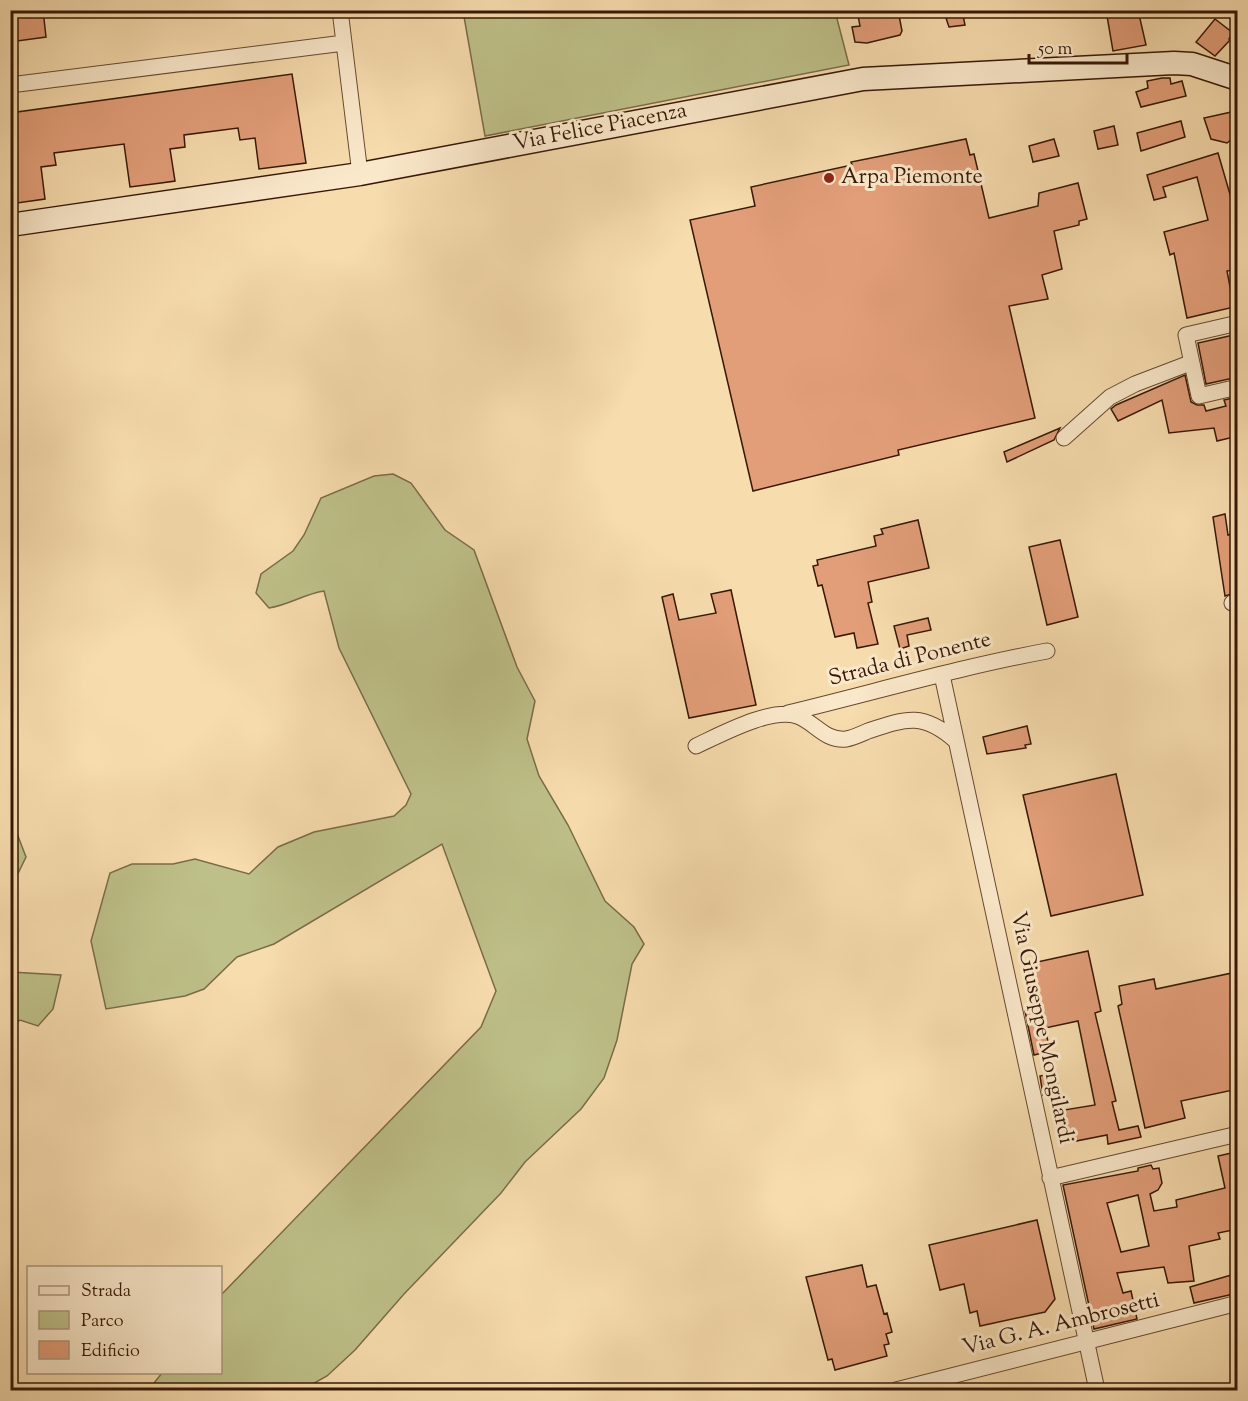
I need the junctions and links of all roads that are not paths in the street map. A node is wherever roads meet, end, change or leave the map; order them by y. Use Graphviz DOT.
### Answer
graph roads {
  1 [pos="340,10"];
  2 [pos="344,44"];
  3 [pos="1192,64"];
  4 [pos="1238,65"];
  5 [pos="1238,79"];
  6 [pos="10,85"];
  7 [pos="360,174"];
  8 [pos="10,225"];
  9 [pos="1238,323"];
  10 [pos="1190,363"];
  11 [pos="1238,387"];
  12 [pos="1064,438"];
  13 [pos="1047,651"];
  14 [pos="942,675"];
  15 [pos="784,714"];
  16 [pos="956,741"];
  17 [pos="696,746"];
  18 [pos="1238,1134"];
  19 [pos="1050,1178"];
  20 [pos="1238,1303"];
  21 [pos="1086,1342"];
  22 [pos="896,1390"];
  23 [pos="1096,1390"];
  1 -- 2 [label="street"];
  2 -- 6 [label="street"];
  2 -- 7 [label="street"];
  3 -- 4 [label="street, Via Felice Piacenza"];
  3 -- 5 [label="street, Via Felice Piacenza"];
  3 -- 7 [label="street, Via Felice Piacenza"];
  7 -- 8 [label="street, Via Felice Piacenza"];
  9 -- 10 [label="street"];
  10 -- 11 [label="street"];
  10 -- 12 [label="street"];
  13 -- 14 [label="street, Strada di Ponente"];
  14 -- 15 [label="street, Strada di Ponente"];
  14 -- 16 [label="street, Via Giuseppe Mongilardi"];
  15 -- 16 [label="street"];
  15 -- 17 [label="street, Strada di Ponente"];
  16 -- 19 [label="street, Via Giuseppe Mongilardi"];
  18 -- 19 [label="street"];
  19 -- 21 [label="street, Via Giuseppe Mongilardi"];
  20 -- 21 [label="street, Via G. A. Ambrosetti"];
  21 -- 22 [label="street, Via G. A. Ambrosetti"];
  21 -- 23 [label="street, Via Giuseppe Mongilardi"];
}
